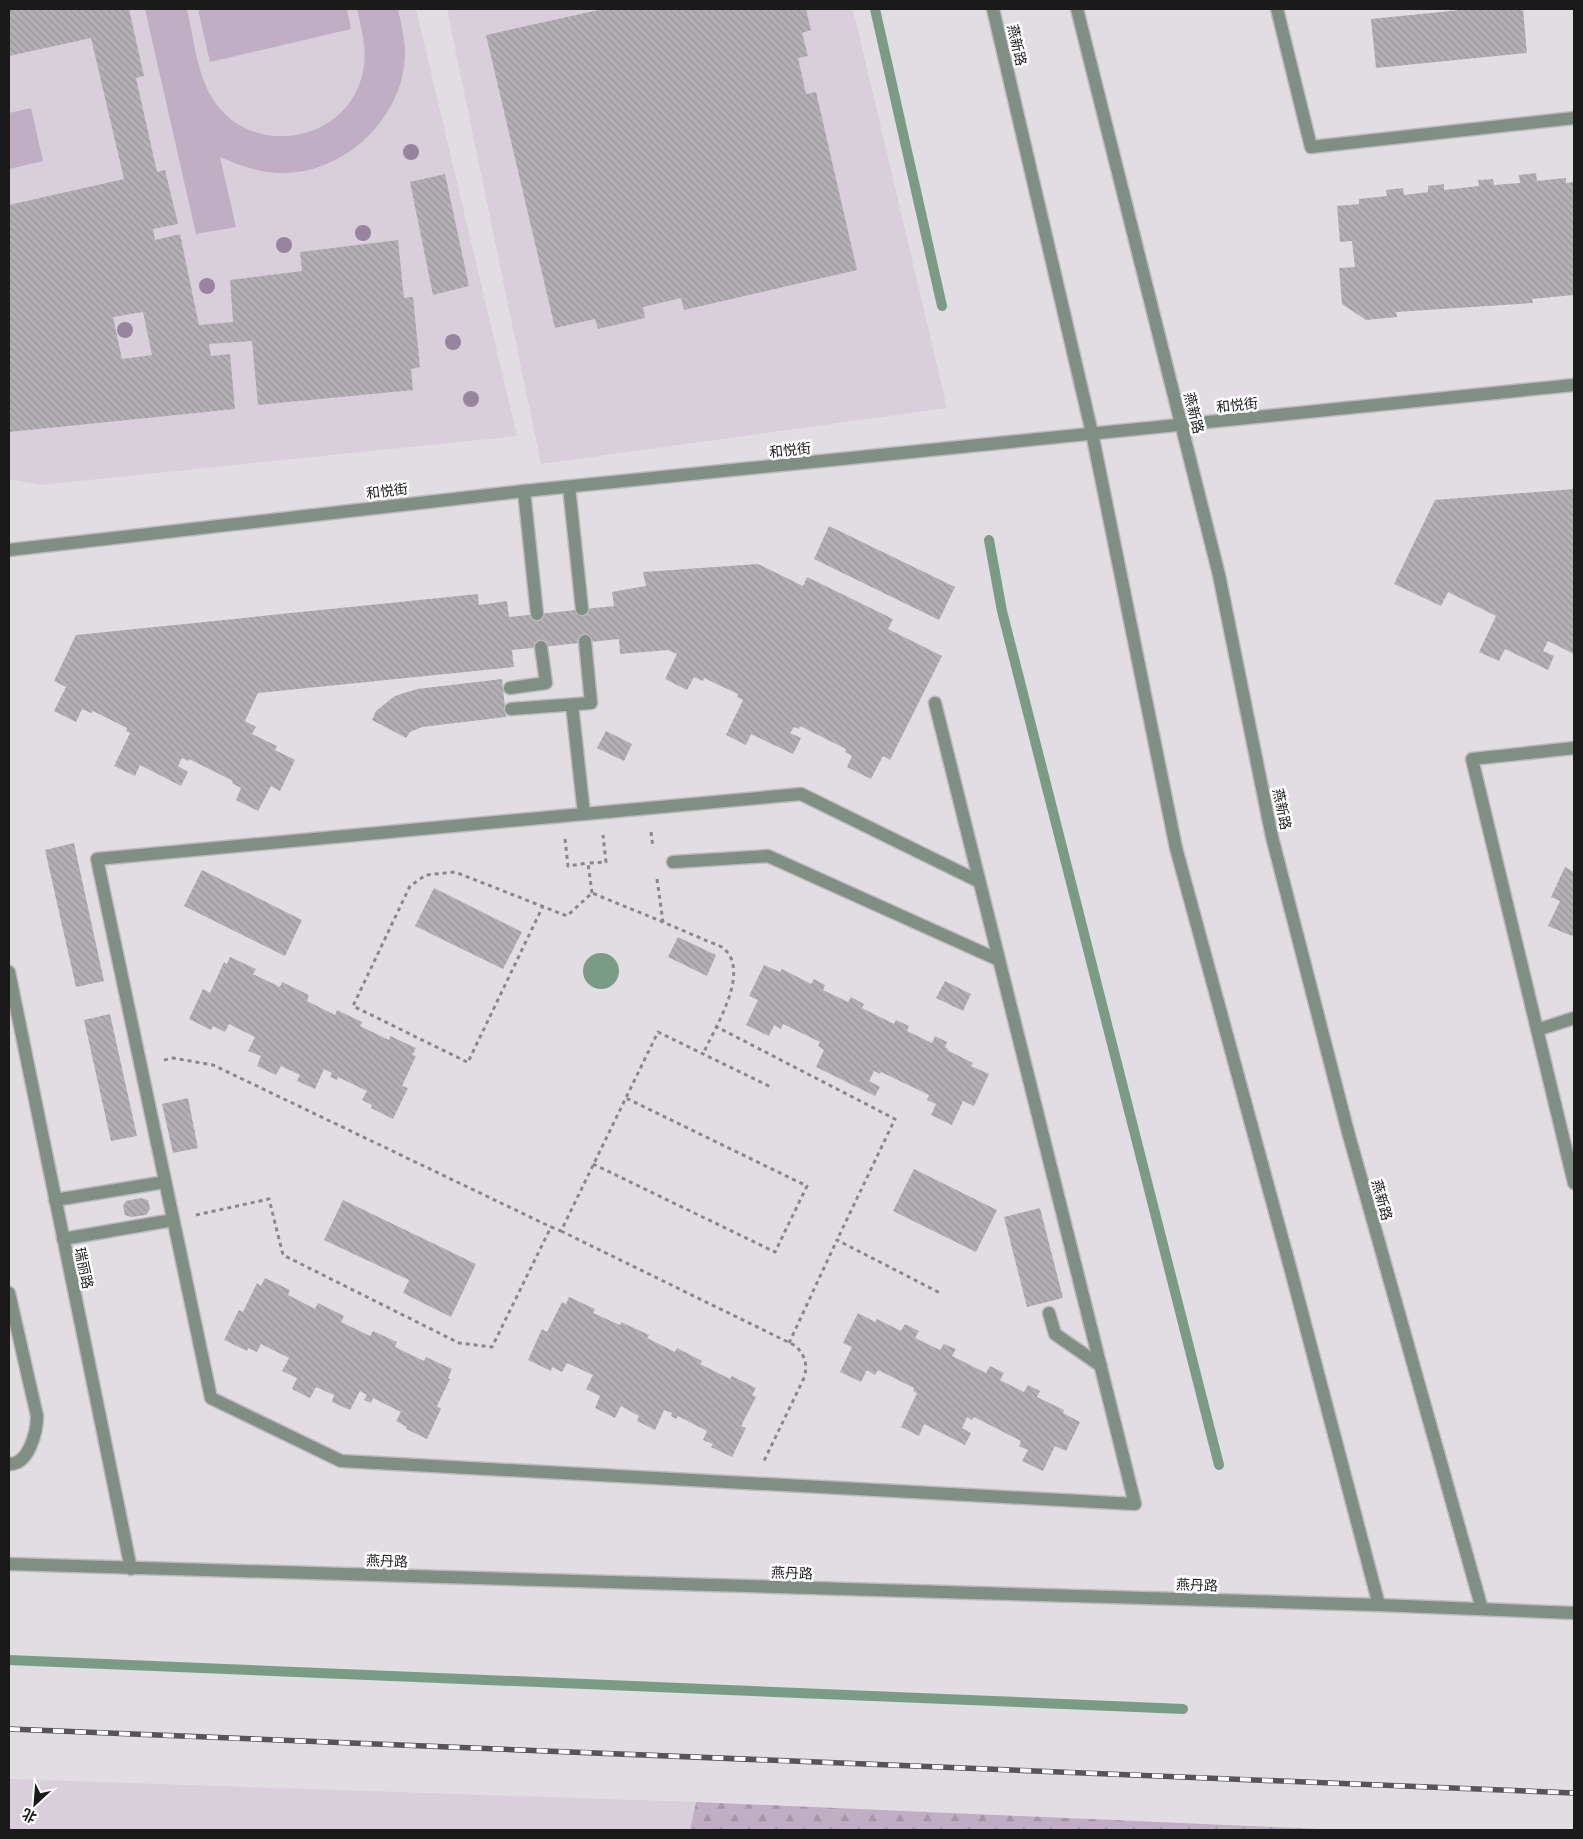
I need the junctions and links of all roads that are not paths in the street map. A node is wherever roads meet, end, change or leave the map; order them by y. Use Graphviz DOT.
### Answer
graph roads {
  1 [pos="993,9"];
  2 [pos="1077,9"];
  3 [pos="1277,9"];
  4 [pos="1574,118"];
  5 [pos="1574,385"];
  6 [pos="1182,426"];
  7 [pos="1092,433"];
  8 [pos="569,487"];
  9 [pos="524,491"];
  10 [pos="9,550"];
  11 [pos="582,609"];
  12 [pos="537,614"];
  13 [pos="585,641"];
  14 [pos="541,647"];
  15 [pos="510,688"];
  16 [pos="935,703"];
  17 [pos="572,705"];
  18 [pos="511,709"];
  19 [pos="1574,748"];
  20 [pos="584,814"];
  21 [pos="672,862"];
  22 [pos="978,881"];
  23 [pos="999,960"];
  24 [pos="9,972"];
  25 [pos="1574,1018"];
  26 [pos="1537,1030"];
  27 [pos="165,1182"];
  28 [pos="1574,1183"];
  29 [pos="55,1200"];
  30 [pos="173,1220"];
  31 [pos="63,1239"];
  32 [pos="9,1293"];
  33 [pos="1049,1313"];
  34 [pos="1101,1366"];
  35 [pos="9,1464"];
  36 [pos="9,1564"];
  37 [pos="130,1569"];
  38 [pos="1379,1605"];
  39 [pos="1482,1609"];
  40 [pos="1574,1613"];
  1 -- 7 [label="street, 燕新路"];
  2 -- 6 [label="street, 燕新路"];
  3 -- 4 [label="street"];
  5 -- 6 [label="street, 和悦街"];
  6 -- 7 [label="street, 和悦街"];
  6 -- 39 [label="street, 燕新路"];
  7 -- 8 [label="street, 和悦街"];
  7 -- 38 [label="street, 燕新路"];
  8 -- 9 [label="street, 和悦街"];
  8 -- 11 [label="street"];
  9 -- 10 [label="street, 和悦街"];
  9 -- 12 [label="street"];
  13 -- 17 [label="street"];
  14 -- 15 [label="street"];
  16 -- 22 [label="street"];
  17 -- 18 [label="street"];
  17 -- 20 [label="street"];
  19 -- 26 [label="street"];
  20 -- 22 [label="street"];
  20 -- 27 [label="street"];
  21 -- 23 [label="street"];
  22 -- 23 [label="street"];
  23 -- 34 [label="street"];
  24 -- 29 [label="street, 瑞丽路"];
  25 -- 26 [label="street"];
  26 -- 28 [label="street"];
  27 -- 29 [label="street"];
  27 -- 30 [label="street"];
  29 -- 31 [label="street, 瑞丽路"];
  30 -- 31 [label="street"];
  30 -- 34 [label="street"];
  31 -- 37 [label="street, 瑞丽路"];
  32 -- 35 [label="street"];
  33 -- 34 [label="street"];
  36 -- 37 [label="street, 燕丹路"];
  37 -- 38 [label="street, 燕丹路"];
  38 -- 39 [label="street, 燕丹路"];
  39 -- 40 [label="street, 燕丹路"];
}
